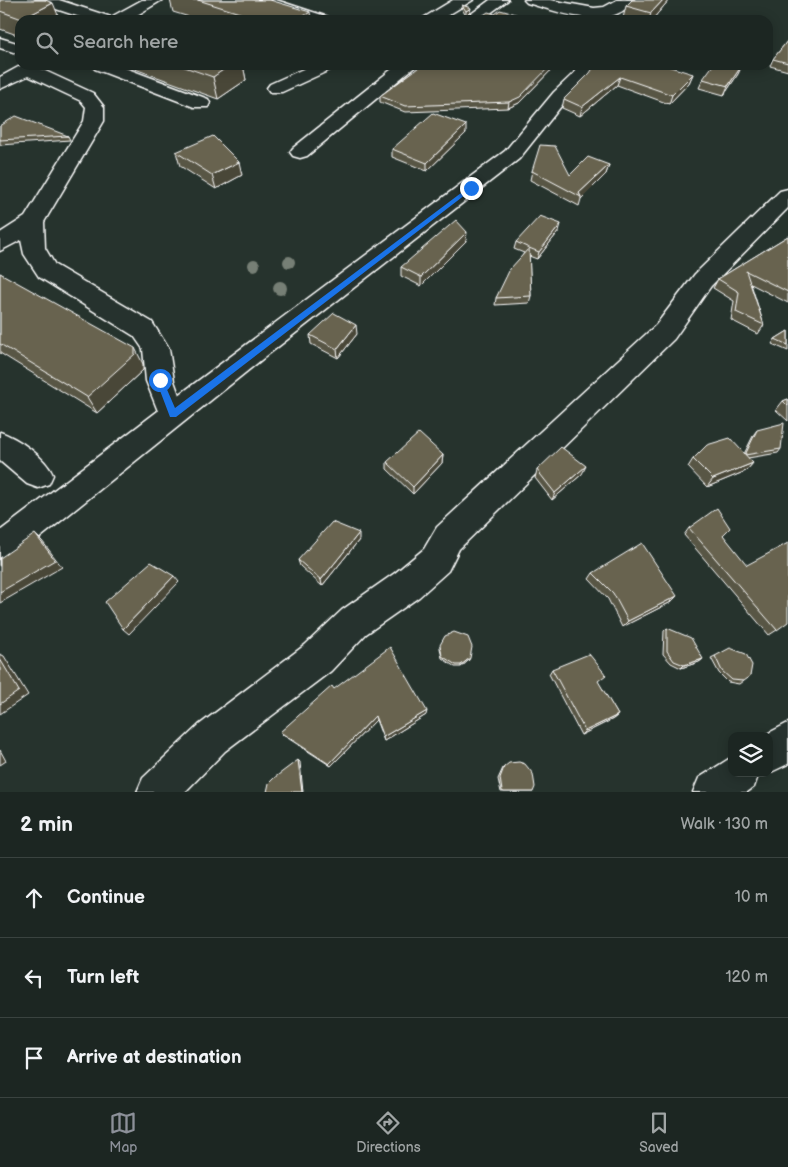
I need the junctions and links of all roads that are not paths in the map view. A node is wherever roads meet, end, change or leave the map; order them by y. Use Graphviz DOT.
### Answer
graph roads {
  1 [pos="43,0"];
  2 [pos="154,0"];
  3 [pos="262,0"];
  4 [pos="466,0"];
  5 [pos="500,0"];
  6 [pos="532,0"];
  7 [pos="626,0"];
  8 [pos="90,15"];
  9 [pos="126,15"];
  10 [pos="307,15"];
  11 [pos="438,15"];
  12 [pos="478,15"];
  13 [pos="586,15"];
  14 [pos="594,15"];
  15 [pos="0,43"];
  16 [pos="15,48"];
  17 [pos="26,70"];
  18 [pos="38,70"];
  19 [pos="114,70"];
  20 [pos="315,70"];
  21 [pos="402,70"];
  22 [pos="584,70"];
  23 [pos="0,84"];
  24 [pos="276,88"];
  25 [pos="201,103"];
  26 [pos="300,152"];
  27 [pos="788,196"];
  28 [pos="33,222"];
  29 [pos="0,243"];
  30 [pos="173,414"];
  31 [pos="0,444"];
  32 [pos="38,475"];
  33 [pos="0,550"];
  34 [pos="788,742"];
  35 [pos="773,751"];
  36 [pos="734,777"];
  37 [pos="157,792"];
  38 [pos="712,792"];
  1 -- 8 [label="street"];
  2 -- 9 [label="street"];
  3 -- 10 [label="street"];
  4 -- 11 [label="street"];
  5 -- 12 [label="street"];
  6 -- 13 [label="street"];
  7 -- 14 [label="street"];
  15 -- 16 [label="street"];
  17 -- 23 [label="street"];
  18 -- 28 [label="street"];
  19 -- 25 [label="street"];
  20 -- 24 [label="street"];
  21 -- 26 [label="street"];
  22 -- 30 [label="street"];
  27 -- 37 [label="street"];
  28 -- 29 [label="street"];
  28 -- 30 [label="street"];
  30 -- 33 [label="street"];
  31 -- 32 [label="street"];
  34 -- 35 [label="street"];
  36 -- 38 [label="street"];
}
